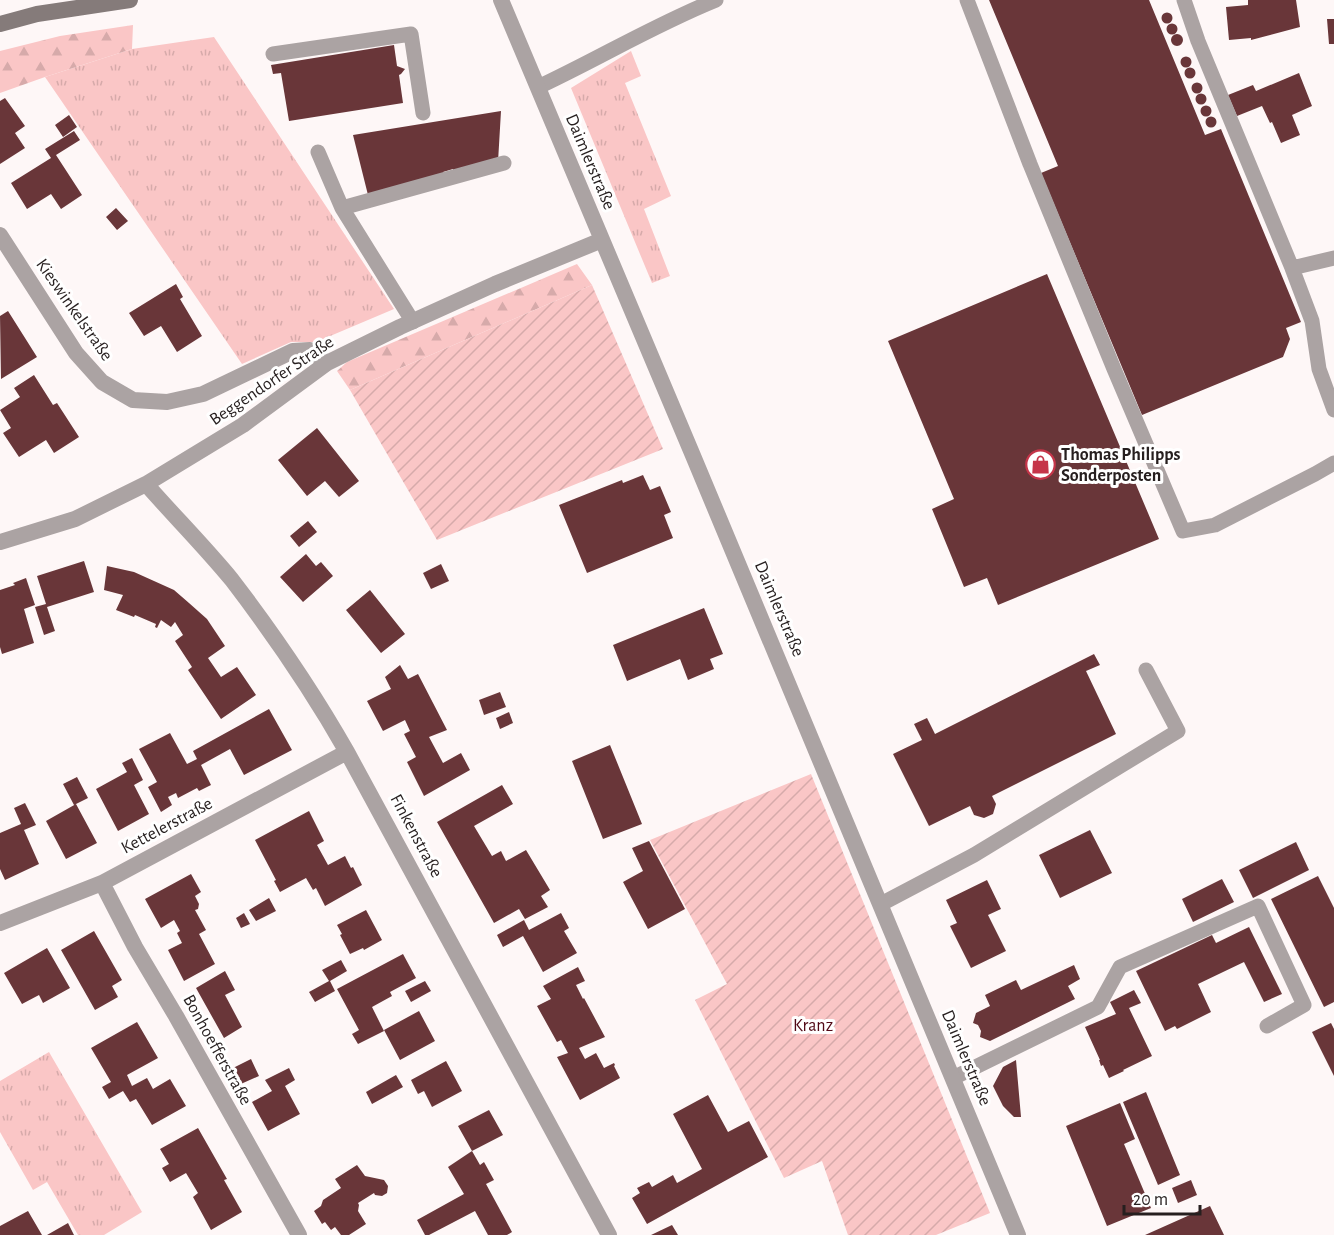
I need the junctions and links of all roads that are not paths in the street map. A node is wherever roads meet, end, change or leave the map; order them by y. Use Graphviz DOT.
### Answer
graph roads {
  1 [pos="130,0"];
  2 [pos="501,0"];
  3 [pos="716,0"];
  4 [pos="967,0"];
  5 [pos="1184,0"];
  6 [pos="0,24"];
  7 [pos="273,54"];
  8 [pos="538,87"];
  9 [pos="423,113"];
  10 [pos="318,152"];
  11 [pos="504,163"];
  12 [pos="342,208"];
  13 [pos="0,235"];
  14 [pos="602,240"];
  15 [pos="1334,258"];
  16 [pos="1292,268"];
  17 [pos="413,322"];
  18 [pos="327,363"];
  19 [pos="1334,410"];
  20 [pos="1334,463"];
  21 [pos="146,484"];
  22 [pos="0,542"];
  23 [pos="1146,670"];
  24 [pos="347,752"];
  25 [pos="102,883"];
  26 [pos="880,904"];
  27 [pos="0,923"];
  28 [pos="1267,1026"];
  29 [pos="953,1078"];
  30 [pos="299,1235"];
  31 [pos="609,1235"];
  32 [pos="1018,1235"];
  1 -- 6 [label="main road"];
  2 -- 8 [label="street, Daimlerstraße"];
  3 -- 8 [label="lane"];
  4 -- 20 [label="lane"];
  5 -- 16 [label="lane"];
  7 -- 9 [label="lane"];
  8 -- 14 [label="street, Daimlerstraße"];
  10 -- 12 [label="lane"];
  11 -- 12 [label="lane"];
  12 -- 17 [label="lane"];
  13 -- 18 [label="street, Kieswinkelstraße"];
  14 -- 17 [label="street, Beggendorfer Straße"];
  14 -- 26 [label="street, Daimlerstraße"];
  15 -- 16 [label="lane"];
  16 -- 19 [label="lane"];
  17 -- 18 [label="street, Beggendorfer Straße"];
  18 -- 21 [label="street, Beggendorfer Straße"];
  21 -- 22 [label="street, Beggendorfer Straße"];
  21 -- 24 [label="street, Finkenstraße"];
  23 -- 26 [label="lane"];
  24 -- 25 [label="street, Kettelerstraße"];
  24 -- 31 [label="street, Finkenstraße"];
  25 -- 27 [label="street, Kettelerstraße"];
  25 -- 30 [label="street, Bonhoefferstraße"];
  26 -- 29 [label="street, Daimlerstraße"];
  28 -- 29 [label="lane"];
  29 -- 32 [label="street, Daimlerstraße"];
}
